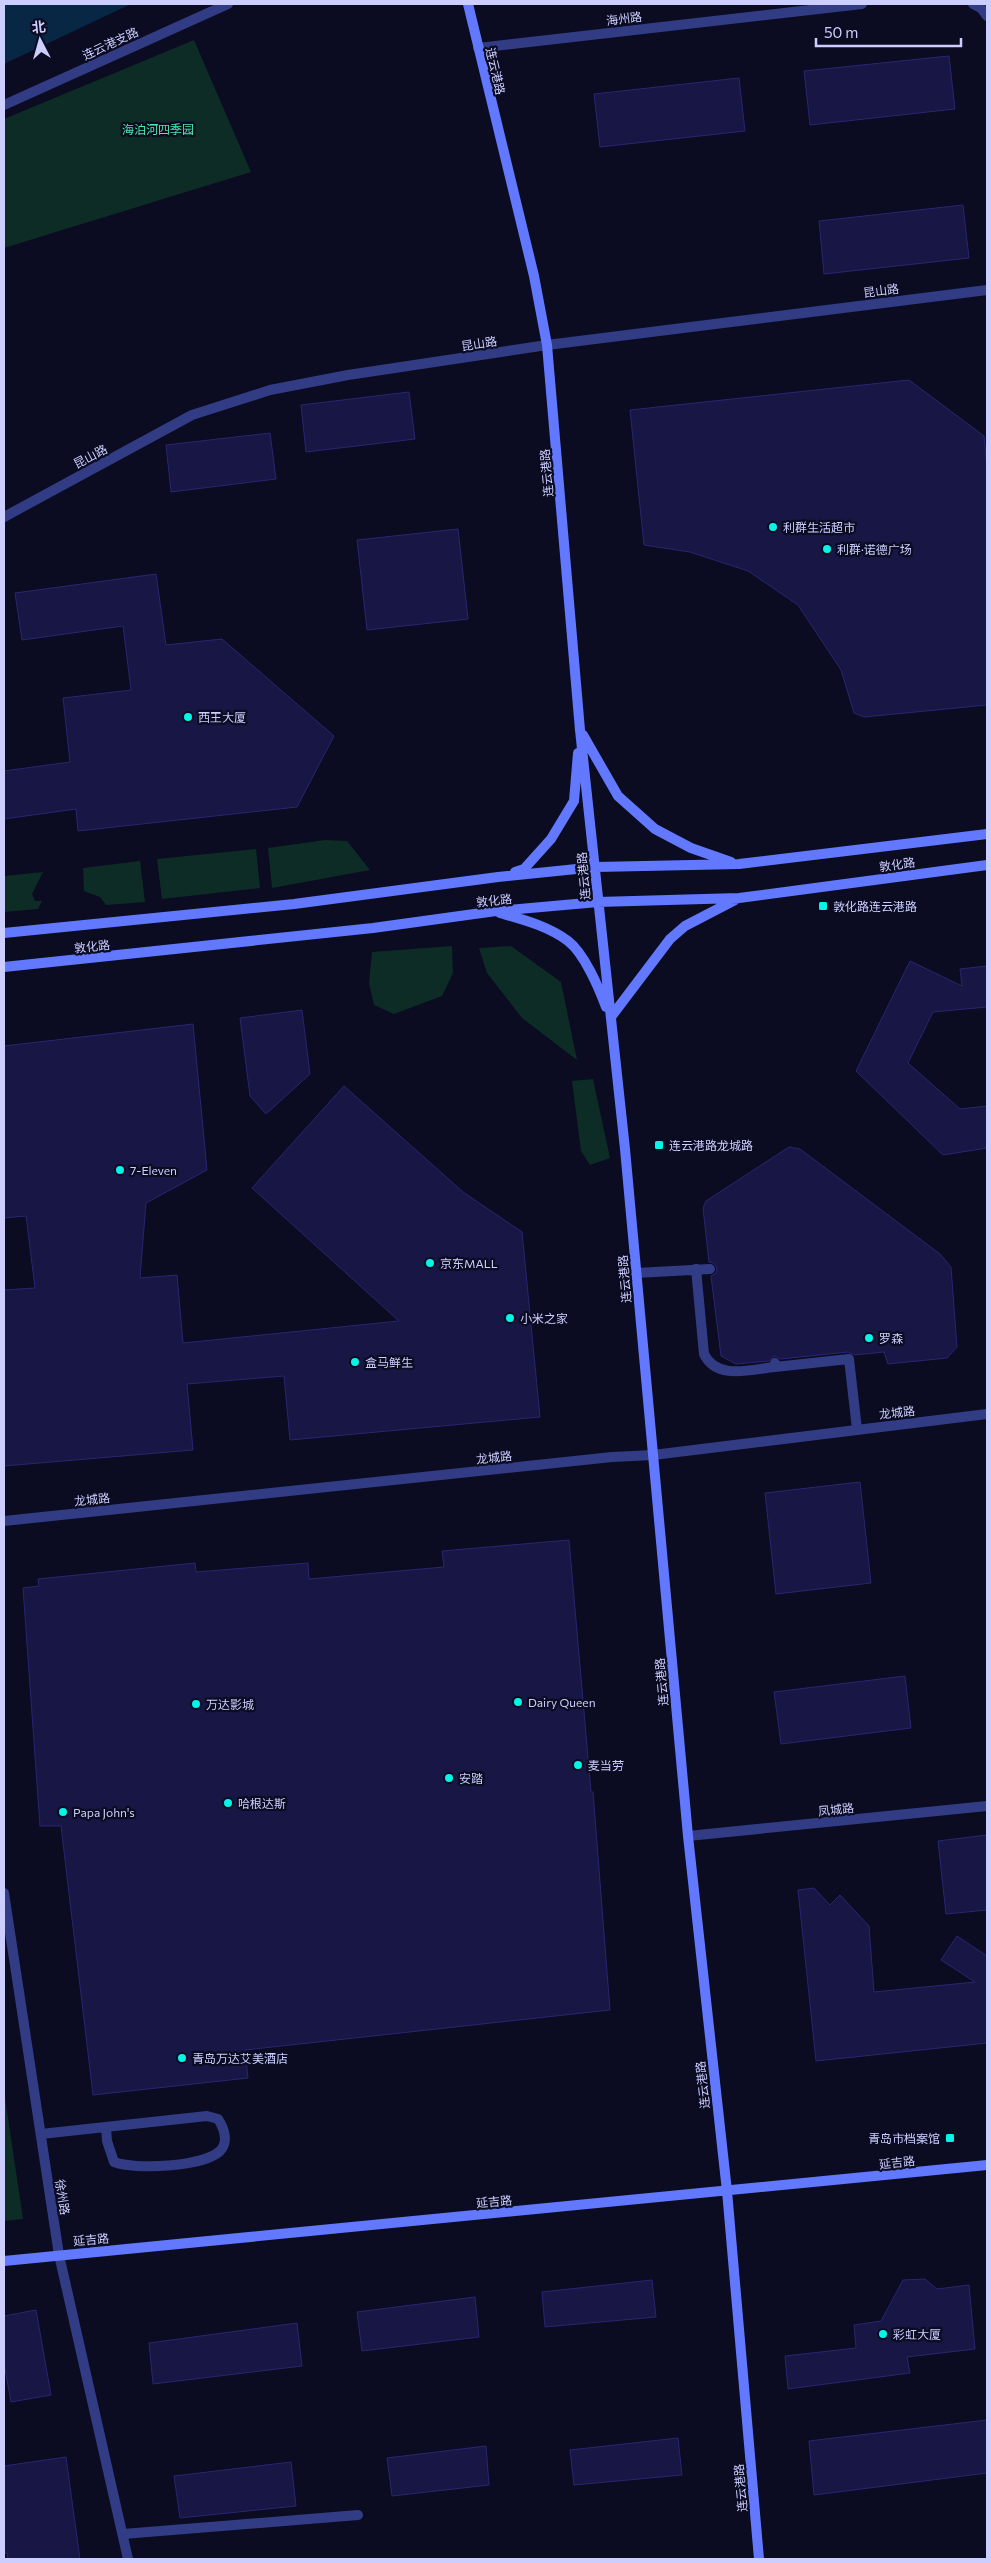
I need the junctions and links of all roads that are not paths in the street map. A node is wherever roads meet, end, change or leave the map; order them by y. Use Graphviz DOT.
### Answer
graph roads {
  1 [pos="228,4"];
  2 [pos="468,4"];
  3 [pos="862,4"];
  4 [pos="973,4"];
  5 [pos="987,16"];
  6 [pos="478,48"];
  7 [pos="4,105"];
  8 [pos="987,290"];
  9 [pos="548,345"];
  10 [pos="4,517"];
  11 [pos="580,730"];
  12 [pos="987,834"];
  13 [pos="739,864"];
  14 [pos="987,865"];
  15 [pos="596,867"];
  16 [pos="498,877"];
  17 [pos="739,898"];
  18 [pos="598,902"];
  19 [pos="496,911"];
  20 [pos="4,933"];
  21 [pos="4,968"];
  22 [pos="611,1017"];
  23 [pos="696,1268"];
  24 [pos="710,1269"];
  25 [pos="636,1273"];
  26 [pos="987,1414"];
  27 [pos="857,1429"];
  28 [pos="653,1455"];
  29 [pos="4,1521"];
  30 [pos="987,1806"];
  31 [pos="688,1836"];
  32 [pos="4,1893"];
  33 [pos="106,2127"];
  34 [pos="40,2134"];
  35 [pos="987,2165"];
  36 [pos="727,2191"];
  37 [pos="59,2254"];
  38 [pos="4,2261"];
  39 [pos="358,2515"];
  40 [pos="123,2534"];
  41 [pos="128,2559"];
  42 [pos="759,2559"];
  1 -- 7 [label="street, 连云港支路"];
  2 -- 6 [label="main road, 连云港路"];
  3 -- 6 [label="street, 海州路"];
  4 -- 5 [label="street"];
  6 -- 9 [label="main road, 连云港路"];
  8 -- 9 [label="street, 昆山路"];
  9 -- 10 [label="street, 昆山路"];
  9 -- 11 [label="main road, 连云港路"];
  11 -- 13 [label="main road"];
  11 -- 15 [label="main road, 连云港路"];
  11 -- 16 [label="main road"];
  12 -- 13 [label="main road, 敦化路"];
  13 -- 15 [label="main road, 敦化路"];
  14 -- 17 [label="main road, 敦化路"];
  15 -- 16 [label="main road, 敦化路"];
  15 -- 18 [label="main road, 连云港路"];
  16 -- 20 [label="main road, 敦化路"];
  17 -- 18 [label="main road, 敦化路"];
  17 -- 22 [label="main road"];
  18 -- 19 [label="main road, 敦化路"];
  18 -- 22 [label="main road, 连云港路"];
  19 -- 21 [label="main road, 敦化路"];
  19 -- 22 [label="main road"];
  22 -- 25 [label="main road, 连云港路"];
  23 -- 24 [label="street"];
  23 -- 25 [label="street"];
  23 -- 27 [label="street"];
  25 -- 28 [label="main road, 连云港路"];
  26 -- 27 [label="street, 龙城路"];
  27 -- 28 [label="street, 龙城路"];
  28 -- 29 [label="street, 龙城路"];
  28 -- 31 [label="main road, 连云港路"];
  30 -- 31 [label="street, 凤城路"];
  31 -- 36 [label="main road, 连云港路"];
  32 -- 34 [label="street, 徐州路"];
  33 -- 33 [label="street"];
  33 -- 34 [label="street"];
  34 -- 37 [label="street, 徐州路"];
  35 -- 36 [label="main road, 延吉路"];
  36 -- 37 [label="main road, 延吉路"];
  36 -- 42 [label="main road, 连云港路"];
  37 -- 38 [label="main road, 延吉路"];
  37 -- 40 [label="street, 徐州路"];
  39 -- 40 [label="street"];
  40 -- 41 [label="street, 徐州路"];
}
